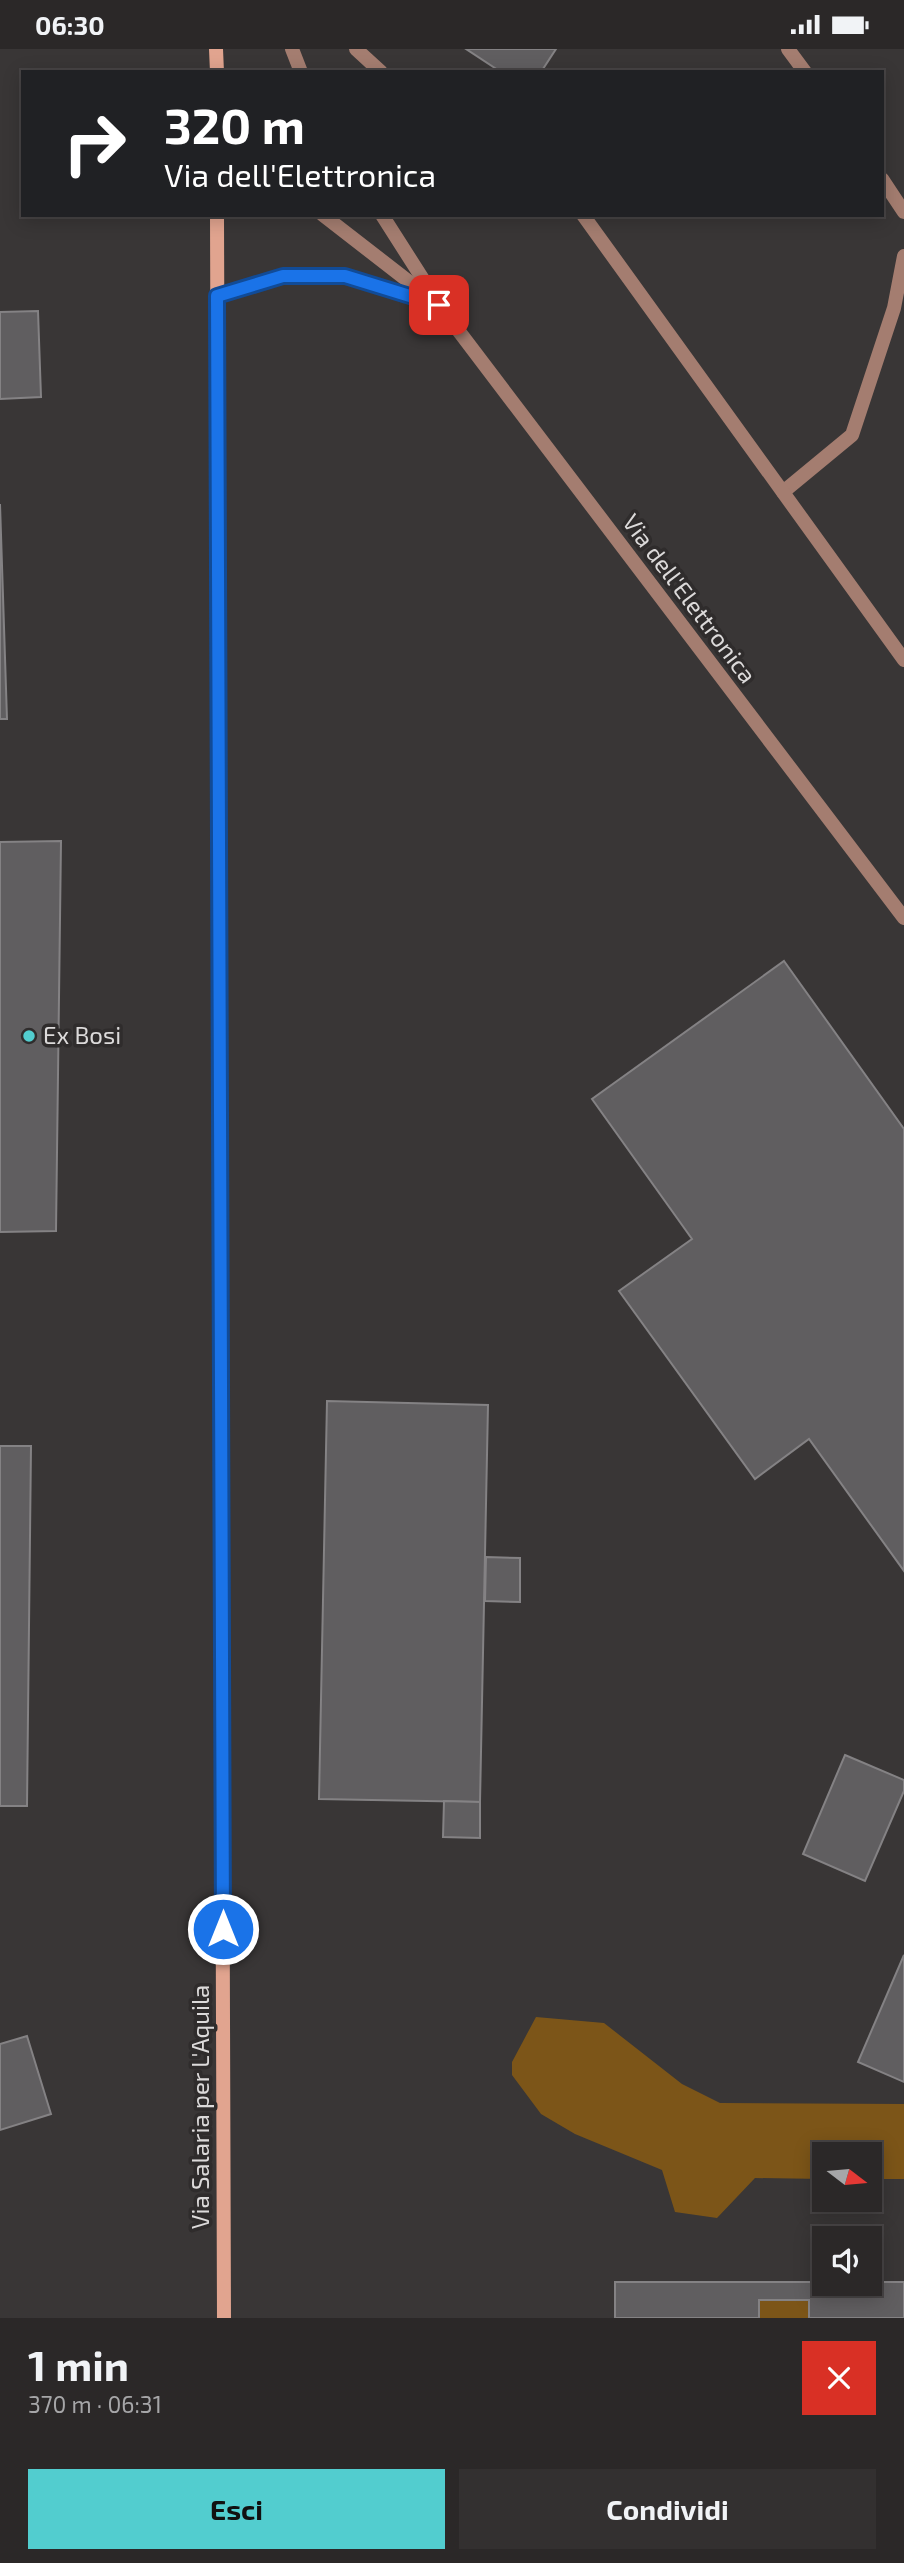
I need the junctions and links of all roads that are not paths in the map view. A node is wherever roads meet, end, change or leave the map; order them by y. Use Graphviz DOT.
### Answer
graph roads {
  1 [pos="216,49"];
  2 [pos="292,49"];
  3 [pos="356,49"];
  4 [pos="788,49"];
  5 [pos="217,70"];
  6 [pos="300,70"];
  7 [pos="379,70"];
  8 [pos="804,70"];
  9 [pos="884,182"];
  10 [pos="904,212"];
  11 [pos="217,217"];
  12 [pos="326,217"];
  13 [pos="383,217"];
  14 [pos="584,217"];
  15 [pos="904,256"];
  16 [pos="217,296"];
  17 [pos="439,305"];
  18 [pos="783,492"];
  19 [pos="904,660"];
  20 [pos="904,918"];
  21 [pos="224,2318"];
  1 -- 5 [label="main road"];
  2 -- 6 [label="street"];
  3 -- 7 [label="street"];
  4 -- 8 [label="street"];
  9 -- 10 [label="street"];
  11 -- 16 [label="main road, Via Salaria per L'Aquila"];
  12 -- 17 [label="street, Via dell'Elettronica"];
  13 -- 17 [label="street"];
  14 -- 18 [label="street"];
  15 -- 18 [label="street"];
  16 -- 17 [label="street"];
  16 -- 21 [label="main road, Via Salaria per L'Aquila"];
  17 -- 20 [label="street, Via dell'Elettronica"];
  18 -- 19 [label="street"];
}
